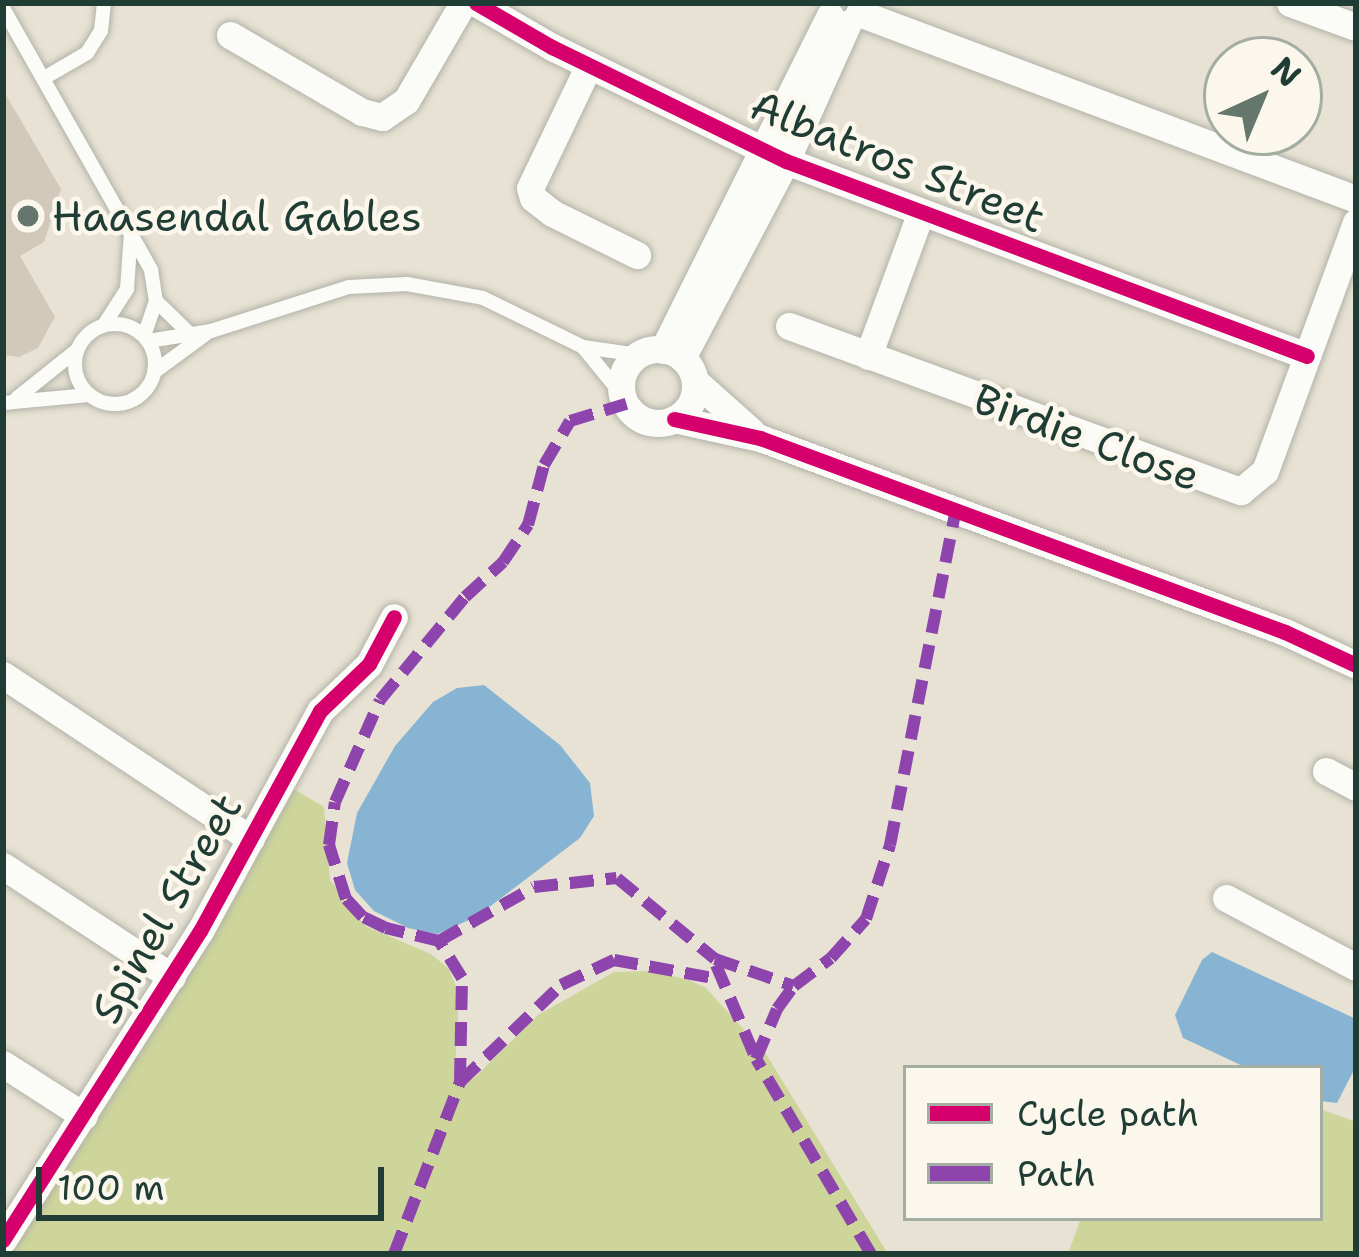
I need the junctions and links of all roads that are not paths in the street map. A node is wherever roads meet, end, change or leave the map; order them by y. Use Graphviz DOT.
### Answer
graph roads {
  1 [pos="104,3"];
  2 [pos="463,3"];
  3 [pos="476,3"];
  4 [pos="1290,3"];
  5 [pos="3,8"];
  6 [pos="845,11"];
  7 [pos="1356,27"];
  8 [pos="230,35"];
  9 [pos="589,64"];
  10 [pos="44,78"];
  11 [pos="775,155"];
  12 [pos="1356,199"];
  13 [pos="921,212"];
  14 [pos="1356,222"];
  15 [pos="131,227"];
  16 [pos="637,255"];
  17 [pos="156,301"];
  18 [pos="104,325"];
  19 [pos="789,326"];
  20 [pos="211,331"];
  21 [pos="188,332"];
  22 [pos="146,339"];
  23 [pos="583,347"];
  24 [pos="77,350"];
  25 [pos="868,356"];
  26 [pos="1307,356"];
  27 [pos="670,361"];
  28 [pos="154,372"];
  29 [pos="89,395"];
  30 [pos="623,396"];
  31 [pos="10,400"];
  32 [pos="674,419"];
  33 [pos="760,438"];
  34 [pos="394,617"];
  35 [pos="1356,665"];
  36 [pos="3,675"];
  37 [pos="1325,771"];
  38 [pos="1356,787"];
  39 [pos="251,839"];
  40 [pos="3,866"];
  41 [pos="1226,898"];
  42 [pos="1356,967"];
  43 [pos="172,977"];
  44 [pos="3,1064"];
  45 [pos="84,1116"];
  46 [pos="3,1240"];
  1 -- 10 [label="lane"];
  2 -- 8 [label="street"];
  3 -- 9 [label="street, Albatros Street"];
  4 -- 7 [label="street"];
  5 -- 10 [label="lane"];
  6 -- 11 [label="street"];
  6 -- 12 [label="street"];
  9 -- 11 [label="street, Albatros Street"];
  9 -- 16 [label="street"];
  10 -- 15 [label="lane"];
  11 -- 13 [label="street, Albatros Street"];
  11 -- 27 [label="street"];
  13 -- 25 [label="street"];
  13 -- 26 [label="street, Albatros Street"];
  14 -- 26 [label="street"];
  15 -- 17 [label="lane"];
  15 -- 18 [label="lane"];
  17 -- 21 [label="lane"];
  17 -- 22 [label="lane"];
  18 -- 22 [label="lane"];
  18 -- 24 [label="lane"];
  19 -- 25 [label="street, Birdie Close"];
  20 -- 21 [label="lane"];
  20 -- 23 [label="lane"];
  20 -- 28 [label="lane"];
  21 -- 22 [label="lane"];
  22 -- 28 [label="lane"];
  23 -- 27 [label="lane"];
  23 -- 30 [label="lane"];
  24 -- 29 [label="lane"];
  24 -- 31 [label="lane"];
  25 -- 26 [label="street, Birdie Close"];
  27 -- 30 [label="street"];
  27 -- 32 [label="street"];
  27 -- 33 [label="street"];
  28 -- 29 [label="lane"];
  29 -- 31 [label="lane"];
  30 -- 32 [label="street"];
  32 -- 33 [label="street"];
  33 -- 35 [label="street"];
  34 -- 39 [label="street, Spinel Street"];
  36 -- 39 [label="street"];
  37 -- 38 [label="street"];
  39 -- 43 [label="street, Spinel Street"];
  40 -- 43 [label="street"];
  41 -- 42 [label="street"];
  43 -- 45 [label="street, Spinel Street"];
  44 -- 45 [label="street"];
  45 -- 46 [label="street, Spinel Street"];
}
